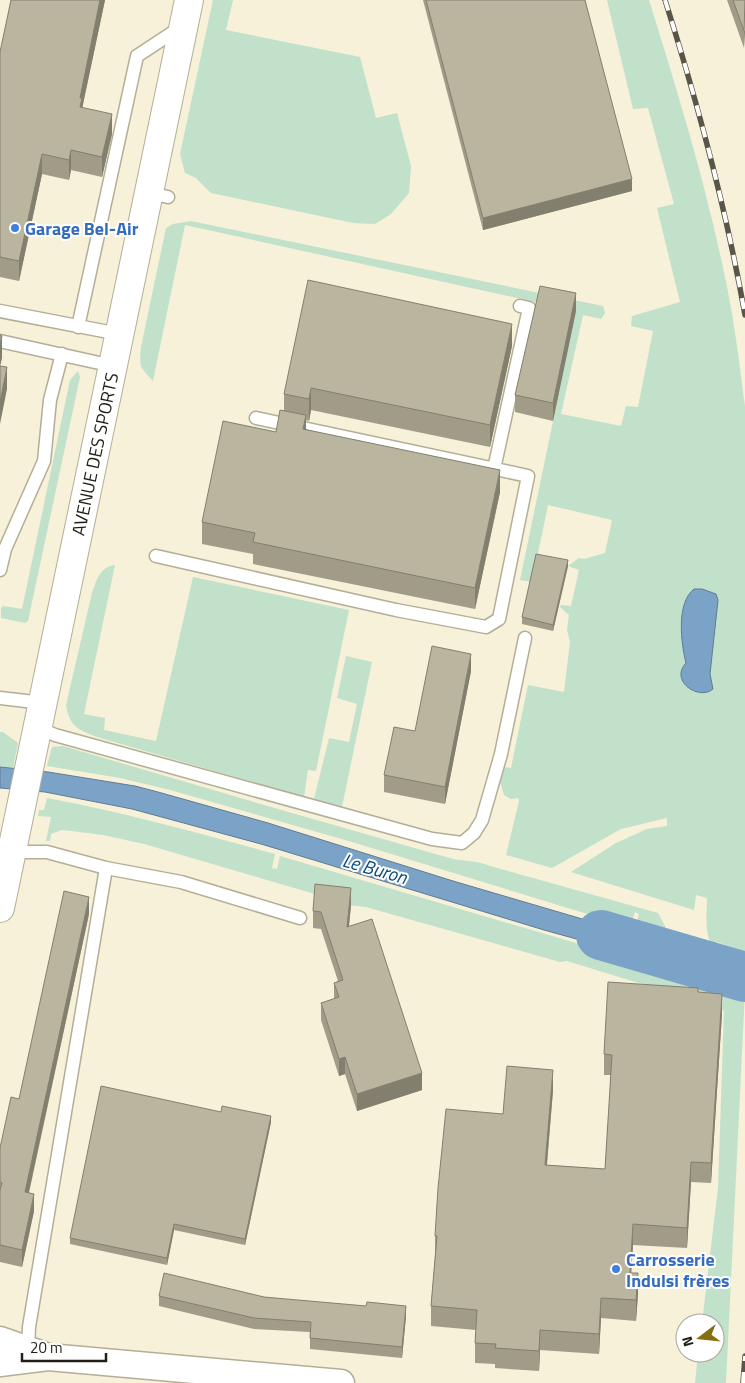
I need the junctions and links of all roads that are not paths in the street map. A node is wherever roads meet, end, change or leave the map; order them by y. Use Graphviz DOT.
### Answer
graph roads {
  1 [pos="187,12"];
  2 [pos="520,306"];
  3 [pos="0,311"];
  4 [pos="78,327"];
  5 [pos="120,334"];
  6 [pos="0,341"];
  7 [pos="62,354"];
  8 [pos="113,366"];
  9 [pos="256,418"];
  10 [pos="494,469"];
  11 [pos="156,556"];
  12 [pos="0,570"];
  13 [pos="525,638"];
  14 [pos="0,698"];
  15 [pos="39,726"];
  16 [pos="11,852"];
  17 [pos="106,868"];
  18 [pos="0,908"];
  19 [pos="300,918"];
  20 [pos="0,1340"];
  21 [pos="38,1353"];
  22 [pos="0,1363"];
  23 [pos="341,1383"];
  1 -- 4 [label="lane"];
  1 -- 5 [label="street, AVENUE DES SPORTS"];
  2 -- 10 [label="lane"];
  3 -- 4 [label="lane"];
  4 -- 5 [label="lane"];
  5 -- 8 [label="street, AVENUE DES SPORTS"];
  6 -- 7 [label="lane"];
  7 -- 8 [label="lane"];
  7 -- 12 [label="lane"];
  8 -- 15 [label="street, AVENUE DES SPORTS"];
  9 -- 10 [label="lane"];
  10 -- 11 [label="lane"];
  13 -- 15 [label="lane"];
  14 -- 15 [label="lane"];
  15 -- 16 [label="street, AVENUE DES SPORTS"];
  16 -- 17 [label="lane"];
  16 -- 18 [label="street, AVENUE DES SPORTS"];
  17 -- 19 [label="lane"];
  17 -- 21 [label="lane"];
  20 -- 21 [label="street"];
  21 -- 22 [label="street"];
  21 -- 23 [label="street"];
}
